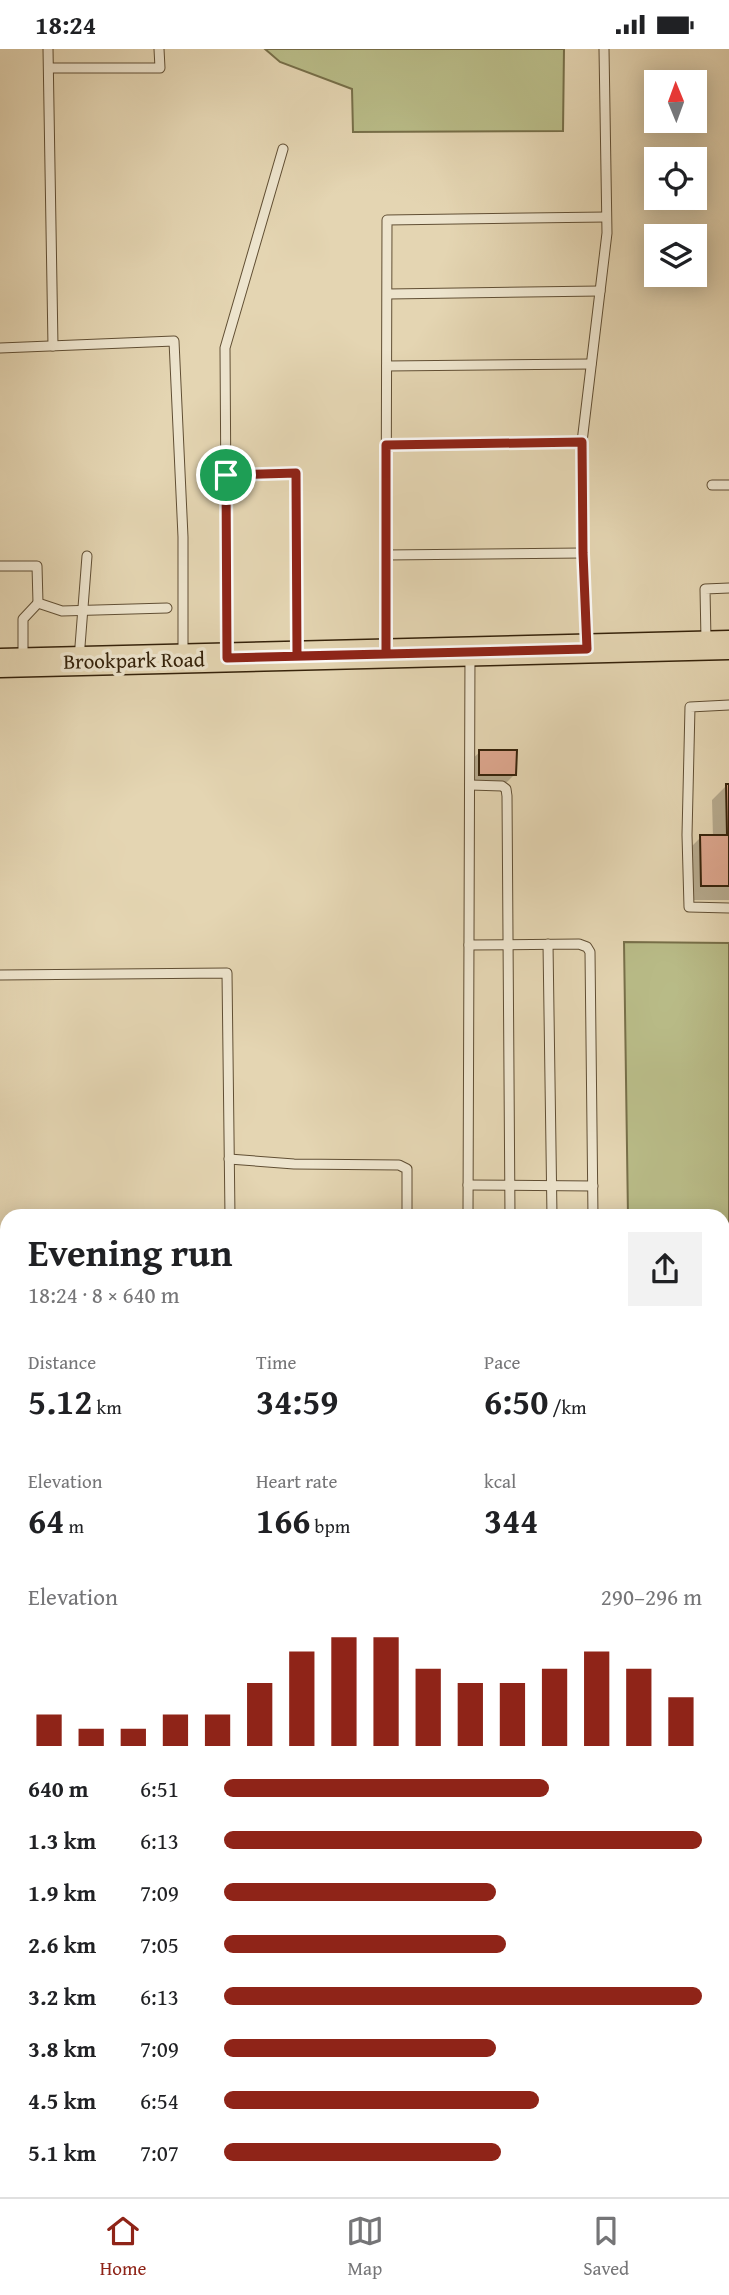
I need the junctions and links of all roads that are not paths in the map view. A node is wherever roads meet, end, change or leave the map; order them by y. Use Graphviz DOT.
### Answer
graph roads {
  1 [pos="48,49"];
  2 [pos="159,49"];
  3 [pos="604,49"];
  4 [pos="49,68"];
  5 [pos="284,149"];
  6 [pos="606,217"];
  7 [pos="600,291"];
  8 [pos="388,294"];
  9 [pos="53,346"];
  10 [pos="0,348"];
  11 [pos="591,364"];
  12 [pos="387,366"];
  13 [pos="582,442"];
  14 [pos="386,445"];
  15 [pos="226,475"];
  16 [pos="712,485"];
  17 [pos="729,485"];
  18 [pos="583,553"];
  19 [pos="386,555"];
  20 [pos="87,556"];
  21 [pos="0,566"];
  22 [pos="729,588"];
  23 [pos="38,603"];
  24 [pos="167,608"];
  25 [pos="83,610"];
  26 [pos="717,645"];
  27 [pos="587,649"];
  28 [pos="470,652"];
  29 [pos="386,654"];
  30 [pos="297,656"];
  31 [pos="227,658"];
  32 [pos="183,659"];
  33 [pos="79,661"];
  34 [pos="12,663"];
  35 [pos="729,705"];
  36 [pos="470,785"];
  37 [pos="729,908"];
  38 [pos="508,944"];
  39 [pos="548,944"];
  40 [pos="469,945"];
  41 [pos="0,975"];
  42 [pos="229,1159"];
  43 [pos="468,1185"];
  44 [pos="510,1185"];
  45 [pos="593,1185"];
  46 [pos="551,1186"];
  47 [pos="230,1209"];
  48 [pos="407,1209"];
  49 [pos="468,1209"];
  50 [pos="510,1209"];
  51 [pos="552,1209"];
  52 [pos="593,1209"];
  1 -- 4 [label="lane"];
  2 -- 4 [label="lane"];
  3 -- 6 [label="lane"];
  4 -- 9 [label="lane"];
  5 -- 15 [label="lane"];
  6 -- 7 [label="lane"];
  6 -- 8 [label="lane"];
  7 -- 8 [label="lane"];
  7 -- 11 [label="lane"];
  8 -- 12 [label="lane"];
  9 -- 10 [label="lane"];
  9 -- 32 [label="lane"];
  11 -- 12 [label="lane"];
  11 -- 13 [label="lane"];
  12 -- 14 [label="lane"];
  13 -- 14 [label="lane"];
  13 -- 18 [label="lane"];
  14 -- 19 [label="lane"];
  15 -- 30 [label="lane"];
  15 -- 31 [label="lane"];
  16 -- 17 [label="lane"];
  18 -- 19 [label="lane"];
  18 -- 27 [label="lane"];
  19 -- 29 [label="lane"];
  20 -- 25 [label="lane"];
  21 -- 23 [label="lane"];
  22 -- 26 [label="lane"];
  23 -- 25 [label="lane"];
  23 -- 34 [label="lane"];
  24 -- 25 [label="lane"];
  25 -- 33 [label="lane"];
  26 -- 27 [label="main road, Brookpark Road"];
  27 -- 28 [label="main road, Brookpark Road"];
  28 -- 29 [label="main road, Brookpark Road"];
  28 -- 36 [label="lane"];
  29 -- 30 [label="main road, Brookpark Road"];
  30 -- 31 [label="main road, Brookpark Road"];
  31 -- 32 [label="main road, Brookpark Road"];
  32 -- 33 [label="main road, Brookpark Road"];
  33 -- 34 [label="main road, Brookpark Road"];
  35 -- 37 [label="lane"];
  36 -- 38 [label="lane"];
  36 -- 40 [label="lane"];
  38 -- 39 [label="lane"];
  38 -- 40 [label="lane"];
  38 -- 44 [label="lane"];
  39 -- 45 [label="lane"];
  39 -- 46 [label="lane"];
  40 -- 43 [label="lane"];
  41 -- 42 [label="lane"];
  42 -- 47 [label="lane"];
  42 -- 48 [label="lane"];
  43 -- 44 [label="lane"];
  43 -- 49 [label="lane"];
  44 -- 46 [label="lane"];
  44 -- 50 [label="lane"];
  45 -- 46 [label="lane"];
  45 -- 52 [label="lane"];
  46 -- 51 [label="lane"];
}
